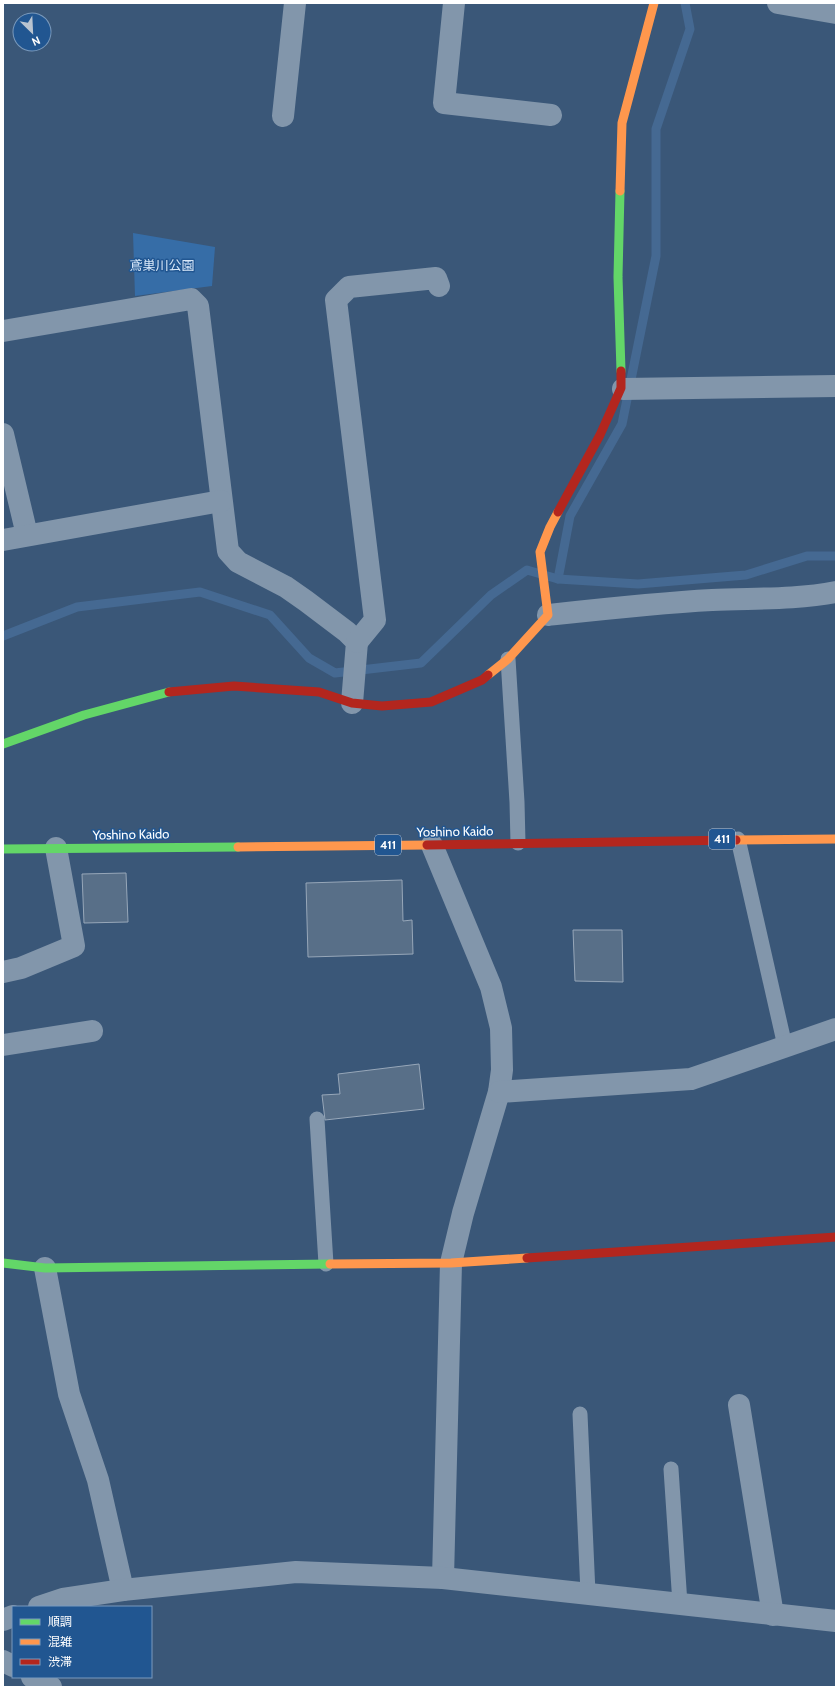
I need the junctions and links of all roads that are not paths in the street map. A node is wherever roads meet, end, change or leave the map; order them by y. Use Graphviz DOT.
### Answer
graph roads {
  1 [pos="295,3"];
  2 [pos="454,3"];
  3 [pos="654,3"];
  4 [pos="778,3"];
  5 [pos="836,13"];
  6 [pos="551,115"];
  7 [pos="283,116"];
  8 [pos="439,286"];
  9 [pos="3,331"];
  10 [pos="836,386"];
  11 [pos="622,388"];
  12 [pos="3,434"];
  13 [pos="221,501"];
  14 [pos="27,535"];
  15 [pos="3,540"];
  16 [pos="836,592"];
  17 [pos="547,606"];
  18 [pos="356,647"];
  19 [pos="508,659"];
  20 [pos="352,697"];
  21 [pos="3,744"];
  22 [pos="738,839"];
  23 [pos="836,839"];
  24 [pos="518,843"];
  25 [pos="432,845"];
  26 [pos="56,848"];
  27 [pos="3,849"];
  28 [pos="3,972"];
  29 [pos="836,1028"];
  30 [pos="92,1031"];
  31 [pos="3,1045"];
  32 [pos="785,1046"];
  33 [pos="499,1092"];
  34 [pos="317,1119"];
  35 [pos="836,1237"];
  36 [pos="3,1263"];
  37 [pos="451,1263"];
  38 [pos="326,1264"];
  39 [pos="45,1268"];
  40 [pos="739,1405"];
  41 [pos="580,1414"];
  42 [pos="671,1469"];
  43 [pos="443,1578"];
  44 [pos="123,1590"];
  45 [pos="588,1593"];
  46 [pos="680,1604"];
  47 [pos="41,1606"];
  48 [pos="773,1615"];
  49 [pos="836,1621"];
  50 [pos="3,1661"];
  51 [pos="12,1666"];
  1 -- 7 [label="street"];
  2 -- 6 [label="street"];
  3 -- 11 [label="main road"];
  4 -- 5 [label="street"];
  8 -- 18 [label="street"];
  9 -- 13 [label="street"];
  10 -- 11 [label="street"];
  11 -- 17 [label="main road"];
  12 -- 14 [label="street"];
  13 -- 14 [label="street"];
  13 -- 18 [label="street"];
  14 -- 15 [label="street"];
  16 -- 17 [label="street"];
  17 -- 19 [label="main road"];
  18 -- 20 [label="street"];
  19 -- 20 [label="main road"];
  19 -- 24 [label="lane"];
  20 -- 21 [label="main road"];
  22 -- 23 [label="main road, Yoshino Kaido / 411"];
  22 -- 24 [label="main road, Yoshino Kaido / 411"];
  22 -- 32 [label="lane"];
  24 -- 25 [label="main road, Yoshino Kaido / 411"];
  25 -- 26 [label="main road, Yoshino Kaido / 411"];
  25 -- 33 [label="street"];
  26 -- 27 [label="main road, Yoshino Kaido / 411"];
  26 -- 28 [label="street"];
  29 -- 32 [label="street"];
  30 -- 31 [label="street"];
  32 -- 33 [label="street"];
  33 -- 37 [label="street"];
  34 -- 38 [label="lane"];
  35 -- 37 [label="main road"];
  36 -- 39 [label="main road"];
  37 -- 38 [label="main road"];
  37 -- 43 [label="street"];
  38 -- 39 [label="main road"];
  39 -- 44 [label="street"];
  40 -- 48 [label="street"];
  41 -- 45 [label="lane"];
  42 -- 46 [label="lane"];
  43 -- 44 [label="street"];
  43 -- 45 [label="street"];
  44 -- 47 [label="street"];
  45 -- 46 [label="street"];
  46 -- 48 [label="street"];
  48 -- 49 [label="street"];
  50 -- 51 [label="street"];
}
